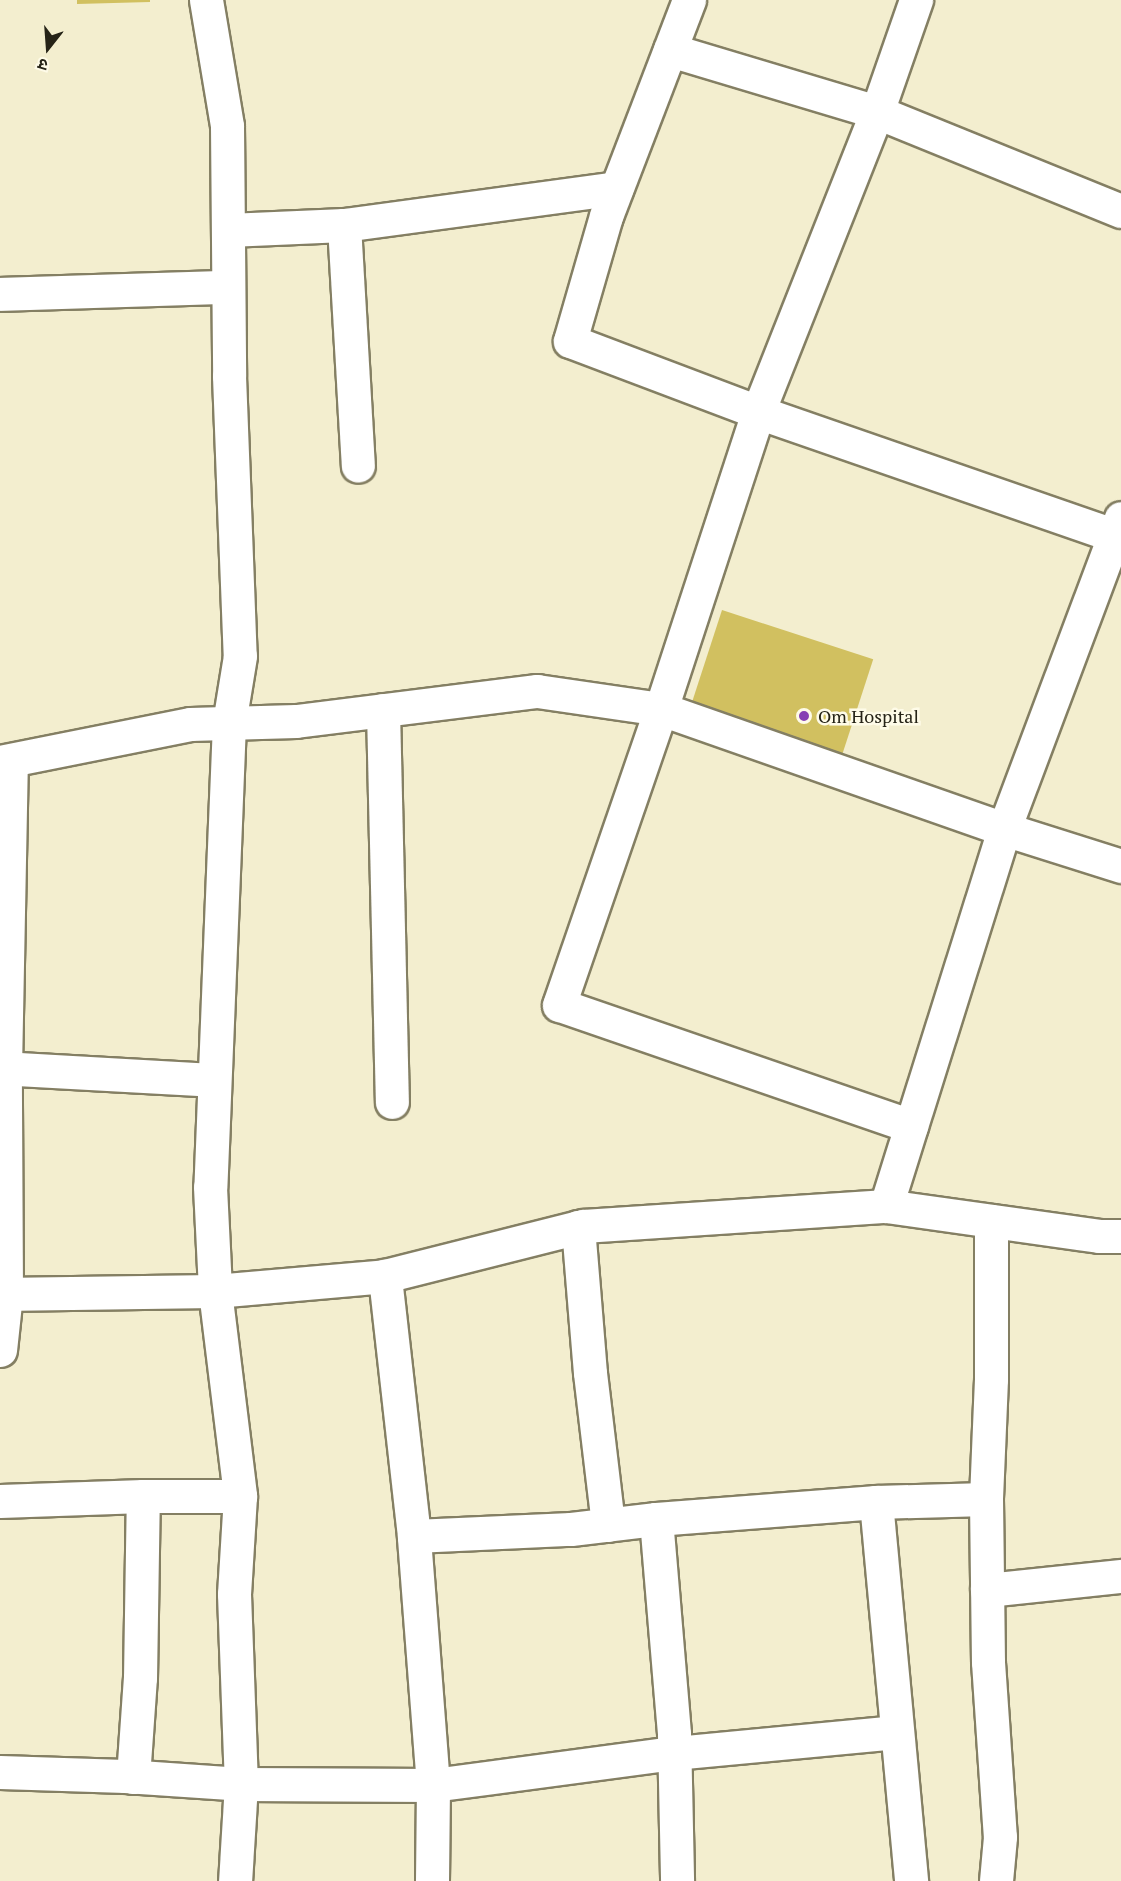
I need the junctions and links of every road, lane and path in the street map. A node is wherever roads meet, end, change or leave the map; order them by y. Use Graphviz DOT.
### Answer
graph roads {
  1 [pos="206,0"];
  2 [pos="689,0"];
  3 [pos="916,0"];
  4 [pos="670,50"];
  5 [pos="877,112"];
  6 [pos="617,188"];
  7 [pos="1121,211"];
  8 [pos="345,225"];
  9 [pos="228,230"];
  10 [pos="228,287"];
  11 [pos="0,294"];
  12 [pos="758,411"];
  13 [pos="358,466"];
  14 [pos="1119,531"];
  15 [pos="661,709"];
  16 [pos="382,710"];
  17 [pos="229,723"];
  18 [pos="6,761"];
  19 [pos="1004,829"];
  20 [pos="1121,866"];
  21 [pos="3,1068"];
  22 [pos="214,1080"];
  23 [pos="392,1102"];
  24 [pos="911,1126"];
  25 [pos="886,1206"];
  26 [pos="991,1221"];
  27 [pos="578,1227"];
  28 [pos="1121,1236"];
  29 [pos="386,1276"];
  30 [pos="215,1291"];
  31 [pos="3,1294"];
  32 [pos="0,1350"];
  33 [pos="143,1496"];
  34 [pos="240,1496"];
  35 [pos="986,1499"];
  36 [pos="0,1501"];
  37 [pos="876,1502"];
  38 [pos="656,1519"];
  39 [pos="608,1525"];
  40 [pos="414,1536"];
  41 [pos="1121,1576"];
  42 [pos="987,1590"];
  43 [pos="896,1732"];
  44 [pos="674,1753"];
  45 [pos="0,1772"];
  46 [pos="133,1777"];
  47 [pos="241,1784"];
  48 [pos="433,1785"];
  49 [pos="235,1881"];
  50 [pos="432,1881"];
  51 [pos="677,1881"];
  52 [pos="911,1881"];
  53 [pos="996,1881"];
  1 -- 9 [label="street"];
  2 -- 4 [label="street"];
  3 -- 5 [label="street"];
  4 -- 5 [label="street"];
  4 -- 6 [label="street"];
  5 -- 7 [label="street"];
  5 -- 12 [label="street"];
  6 -- 8 [label="street"];
  6 -- 12 [label="street"];
  8 -- 9 [label="street"];
  8 -- 13 [label="street"];
  9 -- 10 [label="street"];
  10 -- 11 [label="street"];
  10 -- 17 [label="street"];
  12 -- 14 [label="street"];
  12 -- 15 [label="street"];
  14 -- 19 [label="street"];
  15 -- 16 [label="street"];
  15 -- 19 [label="street"];
  15 -- 24 [label="street"];
  16 -- 17 [label="street"];
  16 -- 23 [label="street"];
  17 -- 18 [label="street"];
  17 -- 22 [label="street"];
  18 -- 21 [label="street"];
  19 -- 20 [label="street"];
  19 -- 24 [label="street"];
  21 -- 22 [label="street"];
  21 -- 31 [label="street"];
  22 -- 30 [label="street"];
  24 -- 25 [label="street"];
  25 -- 26 [label="street"];
  25 -- 27 [label="street"];
  26 -- 28 [label="street"];
  26 -- 35 [label="street"];
  27 -- 29 [label="street"];
  27 -- 39 [label="street"];
  29 -- 30 [label="street"];
  29 -- 40 [label="street"];
  30 -- 31 [label="street"];
  30 -- 34 [label="street"];
  31 -- 32 [label="street"];
  33 -- 34 [label="street"];
  33 -- 36 [label="street"];
  33 -- 46 [label="street"];
  34 -- 47 [label="street"];
  35 -- 37 [label="street"];
  35 -- 42 [label="street"];
  37 -- 38 [label="street"];
  37 -- 43 [label="street"];
  38 -- 39 [label="street"];
  38 -- 44 [label="street"];
  39 -- 40 [label="street"];
  40 -- 48 [label="street"];
  41 -- 42 [label="street"];
  42 -- 53 [label="street"];
  43 -- 44 [label="street"];
  43 -- 52 [label="street"];
  44 -- 48 [label="street"];
  44 -- 51 [label="street"];
  45 -- 46 [label="street"];
  46 -- 47 [label="street"];
  47 -- 48 [label="street"];
  47 -- 49 [label="street"];
  48 -- 50 [label="street"];
}
